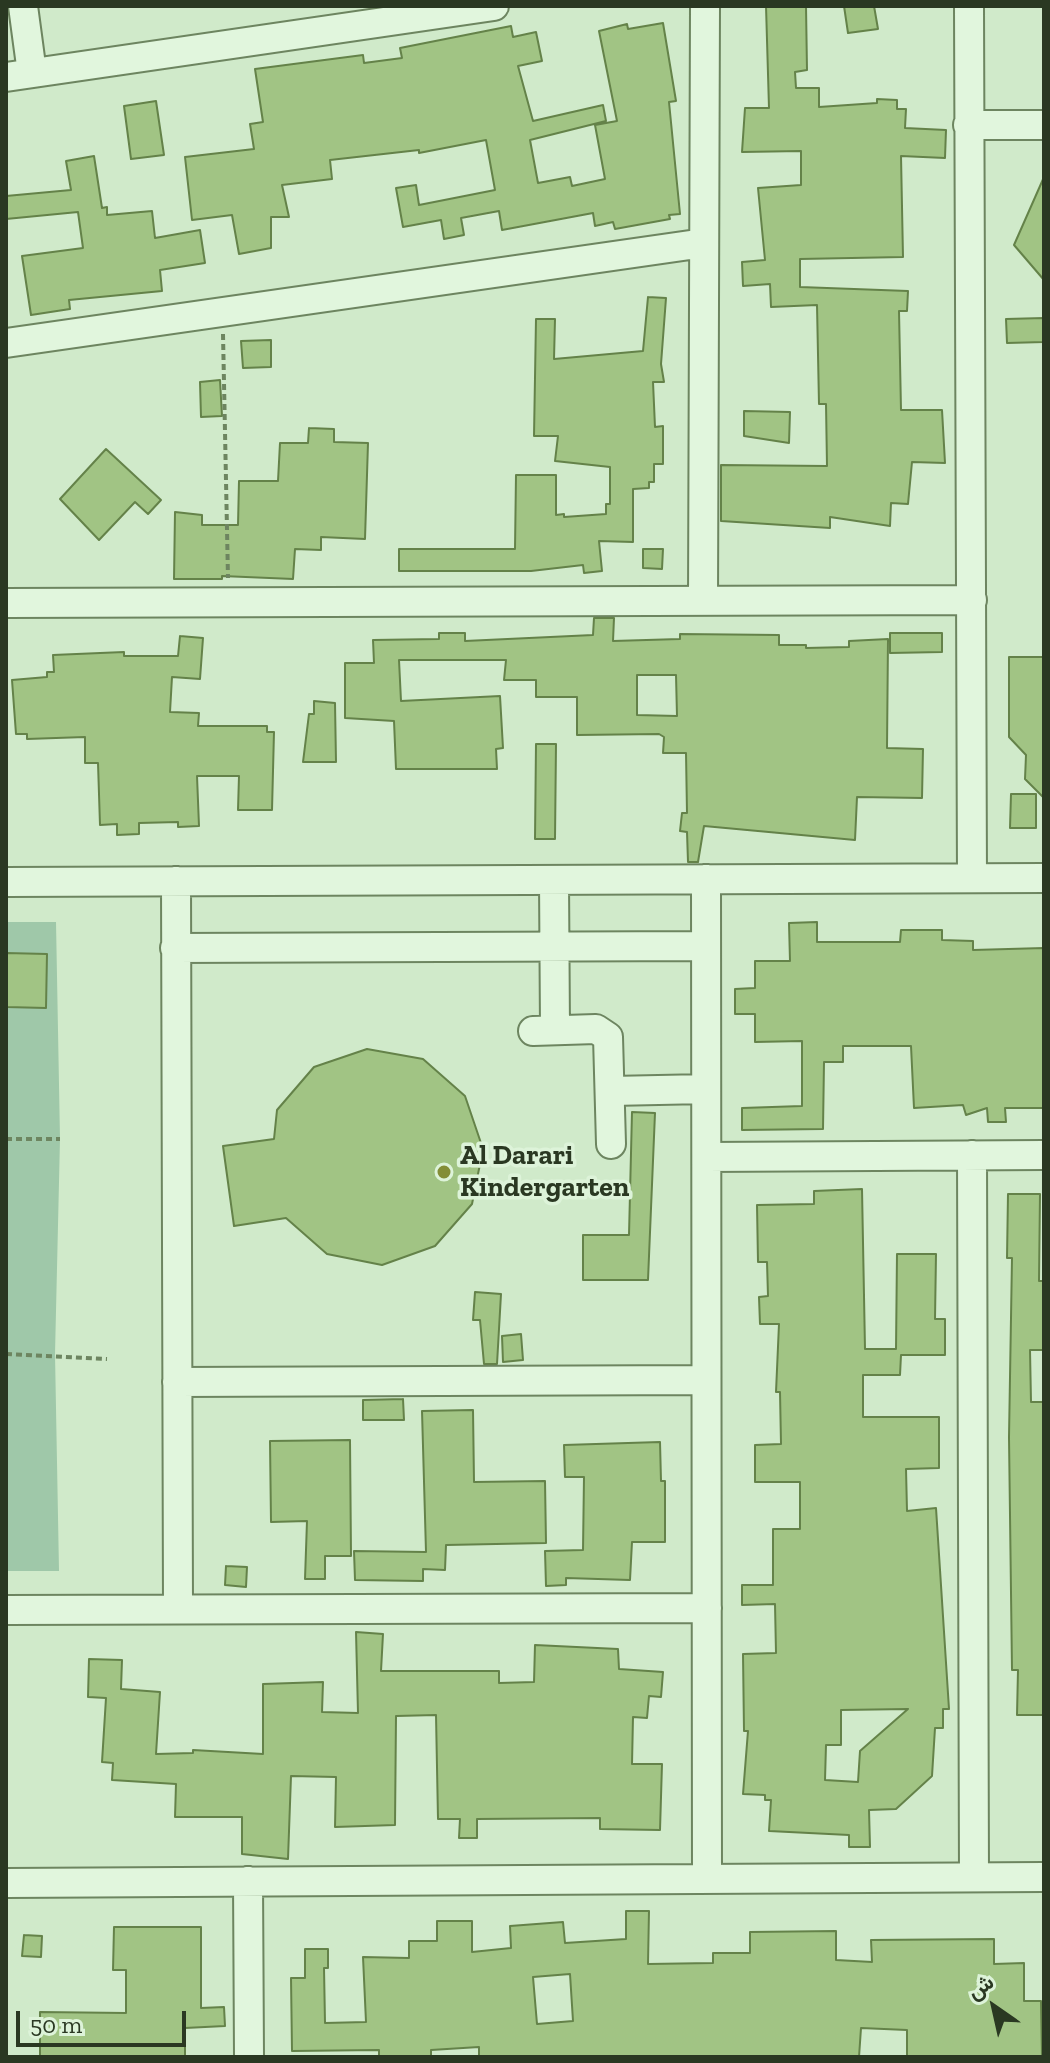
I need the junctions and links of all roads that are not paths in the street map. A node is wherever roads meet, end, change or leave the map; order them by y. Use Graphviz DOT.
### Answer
graph roads {
  1 [pos="23,6"];
  2 [pos="494,6"];
  3 [pos="705,6"];
  4 [pos="969,6"];
  5 [pos="465,8"];
  6 [pos="19,75"];
  7 [pos="968,125"];
  8 [pos="1044,125"];
  9 [pos="704,243"];
  10 [pos="6,343"];
  11 [pos="972,600"];
  12 [pos="703,601"];
  13 [pos="6,603"];
  14 [pos="972,878"];
  15 [pos="1044,878"];
  16 [pos="706,879"];
  17 [pos="554,880"];
  18 [pos="176,881"];
  19 [pos="6,882"];
  20 [pos="554,946"];
  21 [pos="706,946"];
  22 [pos="175,948"];
  23 [pos="706,1089"];
  24 [pos="611,1091"];
  25 [pos="611,1144"];
  26 [pos="972,1155"];
  27 [pos="1044,1155"];
  28 [pos="707,1157"];
  29 [pos="706,1380"];
  30 [pos="177,1382"];
  31 [pos="707,1608"];
  32 [pos="178,1609"];
  33 [pos="6,1610"];
  34 [pos="974,1877"];
  35 [pos="1044,1877"];
  36 [pos="707,1879"];
  37 [pos="248,1881"];
  38 [pos="6,1883"];
  39 [pos="249,2057"];
  1 -- 6 [label="street"];
  2 -- 5 [label="street"];
  3 -- 9 [label="street"];
  4 -- 7 [label="street"];
  5 -- 6 [label="street"];
  7 -- 8 [label="street"];
  7 -- 11 [label="street"];
  9 -- 10 [label="street"];
  9 -- 12 [label="street"];
  11 -- 12 [label="street"];
  11 -- 14 [label="street"];
  12 -- 13 [label="street"];
  14 -- 15 [label="street"];
  14 -- 16 [label="street"];
  16 -- 17 [label="street"];
  16 -- 21 [label="street"];
  17 -- 18 [label="street"];
  17 -- 20 [label="street"];
  18 -- 19 [label="street"];
  18 -- 22 [label="street"];
  20 -- 21 [label="street"];
  20 -- 22 [label="street"];
  20 -- 24 [label="street"];
  21 -- 23 [label="street"];
  22 -- 30 [label="street"];
  23 -- 24 [label="street"];
  23 -- 28 [label="street"];
  24 -- 25 [label="street"];
  26 -- 27 [label="street"];
  26 -- 28 [label="street"];
  26 -- 34 [label="street"];
  28 -- 29 [label="street"];
  29 -- 30 [label="street"];
  29 -- 31 [label="street"];
  30 -- 32 [label="street"];
  31 -- 32 [label="street"];
  31 -- 36 [label="street"];
  32 -- 33 [label="street"];
  34 -- 35 [label="street"];
  34 -- 36 [label="street"];
  36 -- 37 [label="street"];
  37 -- 38 [label="street"];
  37 -- 39 [label="street"];
}
